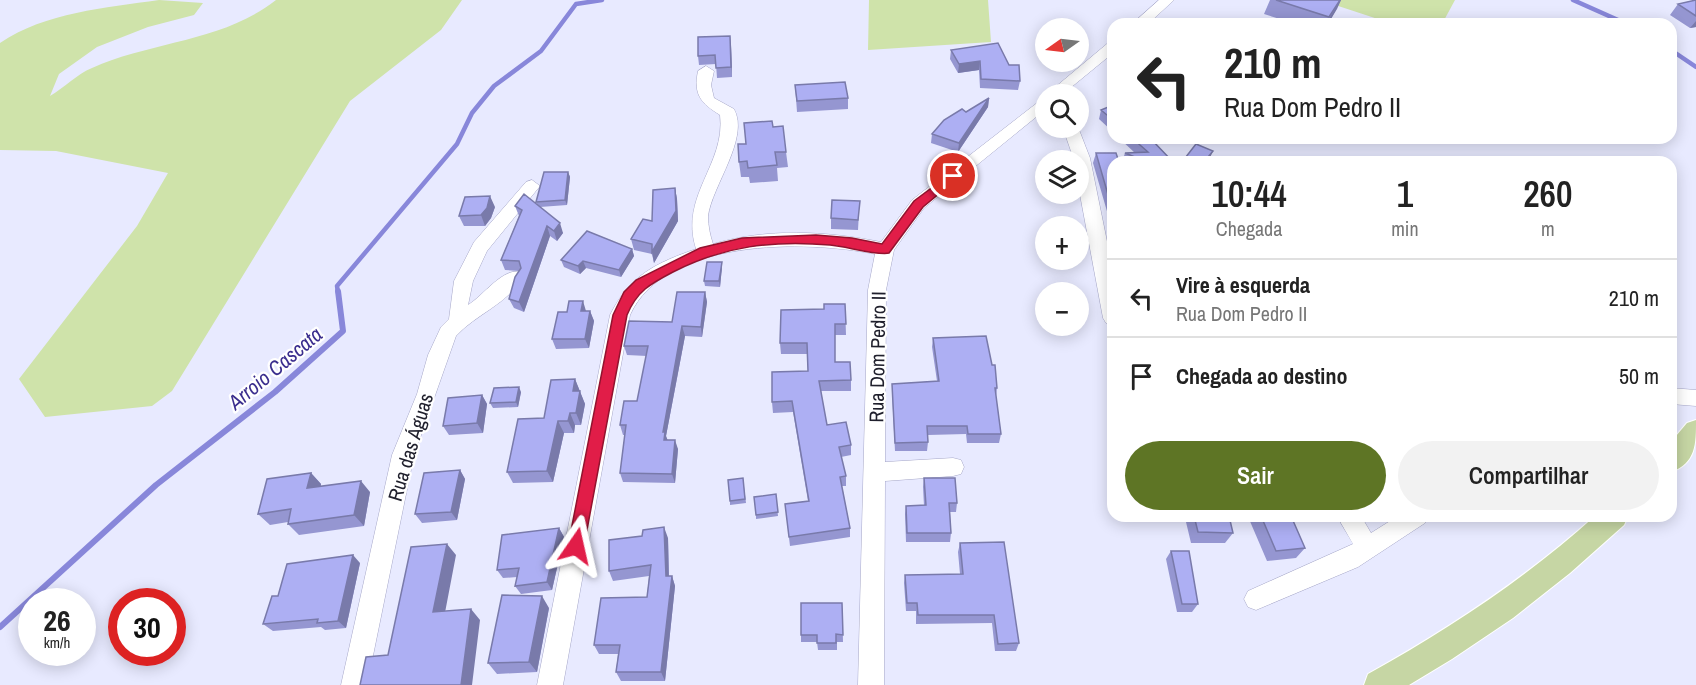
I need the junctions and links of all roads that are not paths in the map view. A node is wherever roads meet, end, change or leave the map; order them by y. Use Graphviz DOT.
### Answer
graph roads {
  1 [pos="1167,0"];
  2 [pos="1146,18"];
  3 [pos="1107,51"];
  4 [pos="706,71"];
  5 [pos="1066,84"];
  6 [pos="1035,110"];
  7 [pos="1075,138"];
  8 [pos="532,186"];
  9 [pos="885,249"];
  10 [pos="706,251"];
  11 [pos="514,276"];
  12 [pos="1107,287"];
  13 [pos="458,321"];
  14 [pos="1677,396"];
  15 [pos="1696,398"];
  16 [pos="1696,431"];
  17 [pos="1677,455"];
  18 [pos="953,467"];
  19 [pos="874,472"];
  20 [pos="1352,522"];
  21 [pos="1407,522"];
  22 [pos="1608,522"];
  23 [pos="1367,546"];
  24 [pos="1256,599"];
  25 [pos="354,685"];
  26 [pos="550,685"];
  27 [pos="871,685"];
  28 [pos="1379,685"];
  1 -- 2 [label="street"];
  3 -- 5 [label="street"];
  4 -- 10 [label="street"];
  6 -- 9 [label="street, Rua Dom Pedro II"];
  7 -- 12 [label="street"];
  8 -- 13 [label="street"];
  9 -- 10 [label="street"];
  9 -- 19 [label="street, Rua Dom Pedro II"];
  10 -- 26 [label="street"];
  11 -- 13 [label="street, Rua das Águas"];
  13 -- 25 [label="street, Rua das Águas"];
  14 -- 15 [label="street"];
  16 -- 17 [label="main road"];
  18 -- 19 [label="street"];
  19 -- 27 [label="street, Rua Dom Pedro II"];
  20 -- 23 [label="street"];
  21 -- 23 [label="street"];
  22 -- 28 [label="main road"];
  23 -- 24 [label="street"];
}
